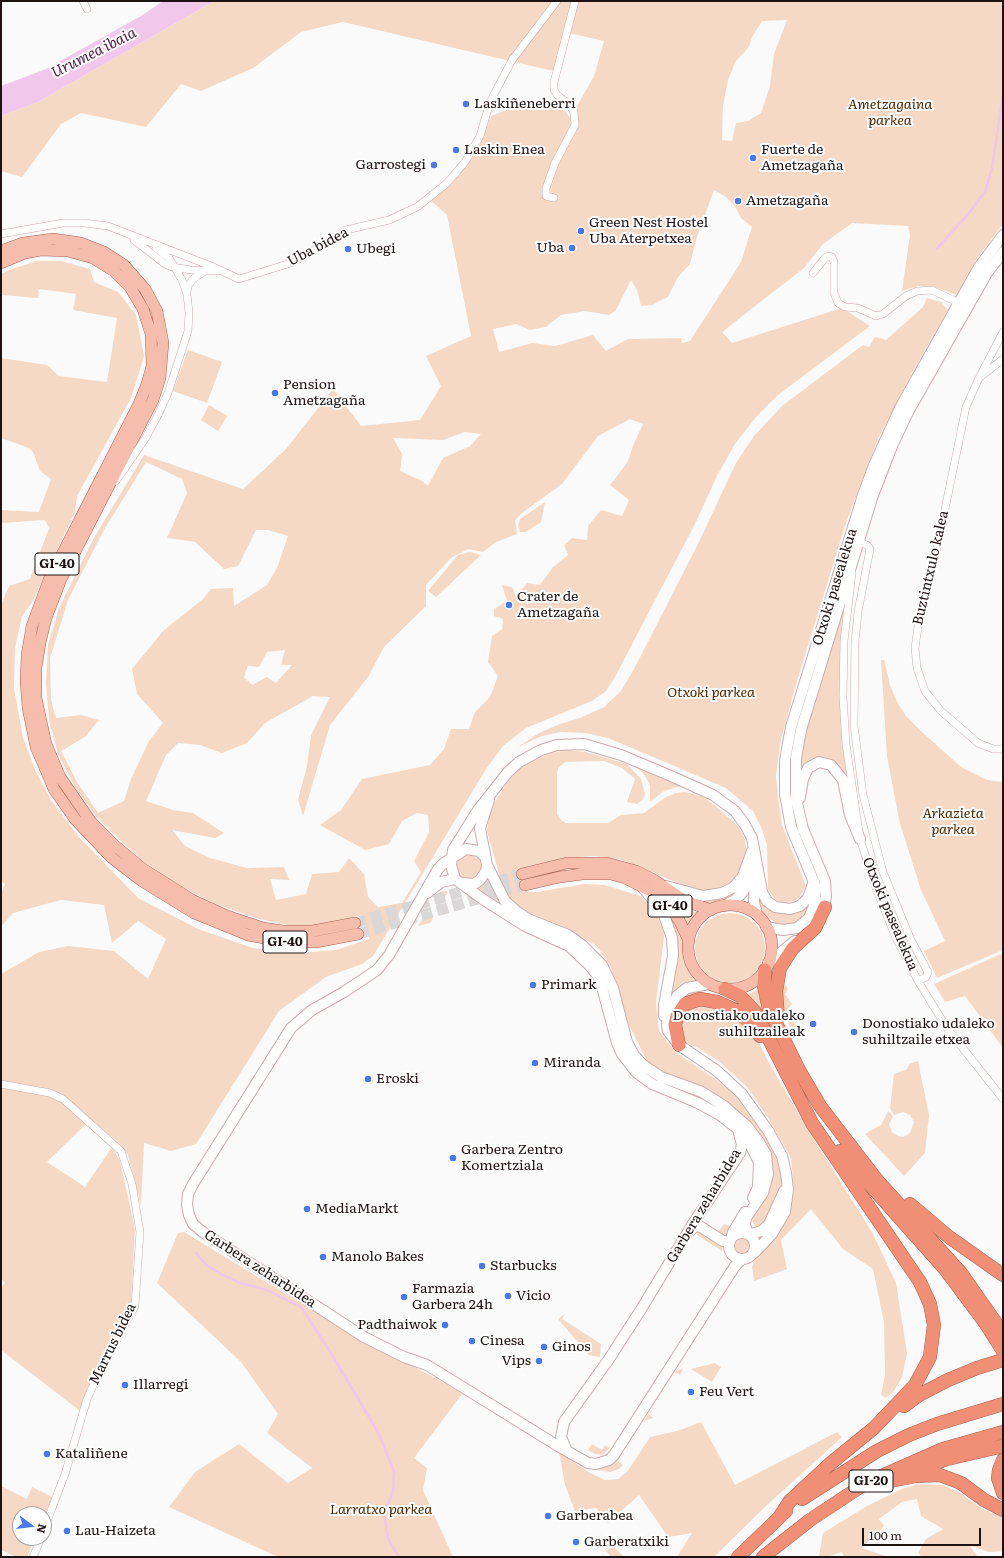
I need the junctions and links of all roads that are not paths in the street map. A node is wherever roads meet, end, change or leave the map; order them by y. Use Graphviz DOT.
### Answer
graph roads {
  1 [pos="83,1"];
  2 [pos="557,1"];
  3 [pos="575,1"];
  4 [pos="87,9"];
  5 [pos="554,198"];
  6 [pos="122,232"];
  7 [pos="1,234"];
  8 [pos="1003,235"];
  9 [pos="148,241"];
  10 [pos="1,251"];
  11 [pos="1003,252"];
  12 [pos="1,263"];
  13 [pos="176,269"];
  14 [pos="205,270"];
  15 [pos="220,271"];
  16 [pos="813,273"];
  17 [pos="187,294"];
  18 [pos="959,303"];
  19 [pos="1003,332"];
  20 [pos="1003,359"];
  21 [pos="979,378"];
  22 [pos="98,508"];
  23 [pos="858,542"];
  24 [pos="854,558"];
  25 [pos="1003,749"];
  26 [pos="492,793"];
  27 [pos="799,812"];
  28 [pos="484,816"];
  29 [pos="860,839"];
  30 [pos="754,846"];
  31 [pos="451,859"];
  32 [pos="486,862"];
  33 [pos="756,865"];
  34 [pos="522,874"];
  35 [pos="458,881"];
  36 [pos="814,882"];
  37 [pos="497,883"];
  38 [pos="638,884"];
  39 [pos="661,884"];
  40 [pos="525,885"];
  41 [pos="424,896"];
  42 [pos="724,906"];
  43 [pos="825,907"];
  44 [pos="712,910"];
  45 [pos="757,915"];
  46 [pos="355,923"];
  47 [pos="766,927"];
  48 [pos="358,934"];
  49 [pos="689,940"];
  50 [pos="767,966"];
  51 [pos="918,982"];
  52 [pos="709,984"];
  53 [pos="725,989"];
  54 [pos="668,1031"];
  55 [pos="780,1032"];
  56 [pos="679,1045"];
  57 [pos="1,1084"];
  58 [pos="794,1088"];
  59 [pos="1003,1100"];
  60 [pos="812,1123"];
  61 [pos="738,1130"];
  62 [pos="860,1158"];
  63 [pos="787,1182"];
  64 [pos="887,1183"];
  65 [pos="756,1205"];
  66 [pos="764,1230"];
  67 [pos="690,1231"];
  68 [pos="749,1234"];
  69 [pos="730,1240"];
  70 [pos="754,1253"];
  71 [pos="742,1259"];
  72 [pos="1003,1265"];
  73 [pos="1003,1275"];
  74 [pos="1003,1333"];
  75 [pos="1002,1353"];
  76 [pos="1003,1404"];
  77 [pos="874,1428"];
  78 [pos="1003,1432"];
  79 [pos="1003,1446"];
  80 [pos="566,1449"];
  81 [pos="1003,1460"];
  82 [pos="885,1482"];
  83 [pos="1003,1493"];
  84 [pos="52,1508"];
  85 [pos="1003,1510"];
  86 [pos="780,1516"];
  87 [pos="38,1546"];
  88 [pos="35,1556"];
  89 [pos="764,1556"];
  90 [pos="738,1557"];
  1 -- 4 [label="street"];
  2 -- 15 [label="street, Uba bidea"];
  3 -- 5 [label="street"];
  6 -- 7 [label="street, Uba bidea"];
  6 -- 9 [label="street, Uba bidea"];
  6 -- 13 [label="street"];
  8 -- 18 [label="street, Otxoki pasealekua"];
  9 -- 13 [label="street"];
  9 -- 15 [label="street, Uba bidea"];
  10 -- 22 [label="main road, GI-40"];
  11 -- 23 [label="street, Otxoki pasealekua"];
  12 -- 48 [label="main road, GI-40"];
  13 -- 14 [label="street"];
  13 -- 17 [label="street"];
  14 -- 15 [label="street"];
  14 -- 17 [label="street"];
  16 -- 18 [label="street"];
  17 -- 22 [label="street"];
  18 -- 36 [label="street, Otxoki pasealekua"];
  19 -- 21 [label="street"];
  20 -- 21 [label="street, Buztintxulo kalea"];
  21 -- 25 [label="street, Buztintxulo kalea"];
  22 -- 46 [label="main road, GI-40"];
  23 -- 24 [label="street, Otxoki pasealekua"];
  23 -- 51 [label="street"];
  24 -- 27 [label="street, Otxoki pasealekua"];
  24 -- 29 [label="street, Otxoki pasealekua"];
  26 -- 28 [label="street, Garbera zeharbidea"];
  26 -- 30 [label="street, Garbera zeharbidea"];
  26 -- 31 [label="street, Garbera zeharbidea"];
  27 -- 29 [label="street"];
  27 -- 43 [label="street, Otxoki pasealekua"];
  28 -- 32 [label="street, Garbera zeharbidea"];
  28 -- 37 [label="street"];
  29 -- 51 [label="street, Otxoki pasealekua"];
  30 -- 33 [label="street, Garbera zeharbidea"];
  30 -- 39 [label="street"];
  30 -- 42 [label="street, Garbera zeharbidea"];
  31 -- 32 [label="street"];
  31 -- 35 [label="street"];
  31 -- 41 [label="street, Garbera zeharbidea"];
  32 -- 35 [label="street"];
  32 -- 37 [label="street, Garbera zeharbidea"];
  33 -- 36 [label="street, Garbera zeharbidea"];
  33 -- 45 [label="street, Garbera zeharbidea"];
  34 -- 39 [label="main road, GI-40"];
  35 -- 41 [label="street, Garbera zeharbidea"];
  35 -- 61 [label="street, Garbera zeharbidea"];
  36 -- 47 [label="street, Otxoki pasealekua"];
  37 -- 65 [label="street"];
  38 -- 40 [label="main road, GI-40"];
  38 -- 49 [label="main road, GI-40"];
  38 -- 54 [label="street"];
  39 -- 44 [label="main road, GI-40"];
  41 -- 80 [label="street, Garbera zeharbidea"];
  42 -- 44 [label="main road"];
  42 -- 45 [label="main road"];
  43 -- 50 [label="street"];
  43 -- 55 [label="highway"];
  44 -- 49 [label="main road"];
  45 -- 47 [label="main road"];
  47 -- 50 [label="main road"];
  49 -- 52 [label="main road"];
  50 -- 53 [label="main road"];
  50 -- 55 [label="highway"];
  51 -- 59 [label="street, Otxoki pasealekua"];
  52 -- 53 [label="main road"];
  52 -- 54 [label="street"];
  53 -- 58 [label="highway"];
  54 -- 56 [label="street, Garbera zeharbidea"];
  55 -- 62 [label="highway"];
  56 -- 60 [label="highway"];
  56 -- 63 [label="street, Garbera zeharbidea"];
  57 -- 84 [label="street, Marrus bidea"];
  58 -- 60 [label="highway"];
  58 -- 75 [label="highway"];
  60 -- 77 [label="highway"];
  61 -- 67 [label="street, Garbera zeharbidea"];
  61 -- 69 [label="street"];
  62 -- 64 [label="highway"];
  62 -- 74 [label="highway"];
  63 -- 66 [label="street"];
  63 -- 70 [label="street, Garbera zeharbidea"];
  64 -- 72 [label="highway"];
  64 -- 73 [label="highway"];
  65 -- 66 [label="street"];
  65 -- 68 [label="street"];
  66 -- 68 [label="street"];
  67 -- 69 [label="street"];
  67 -- 80 [label="street, Garbera zeharbidea"];
  68 -- 69 [label="street"];
  68 -- 70 [label="street"];
  69 -- 71 [label="street"];
  70 -- 71 [label="street, Garbera zeharbidea"];
  71 -- 80 [label="street, Garbera zeharbidea"];
  75 -- 77 [label="highway"];
  76 -- 86 [label="highway, GI-20"];
  77 -- 86 [label="highway"];
  78 -- 89 [label="highway, GI-20"];
  79 -- 82 [label="highway"];
  81 -- 83 [label="highway"];
  82 -- 85 [label="highway"];
  82 -- 89 [label="highway"];
  86 -- 90 [label="highway, GI-20"];
  87 -- 88 [label="street"];
}
